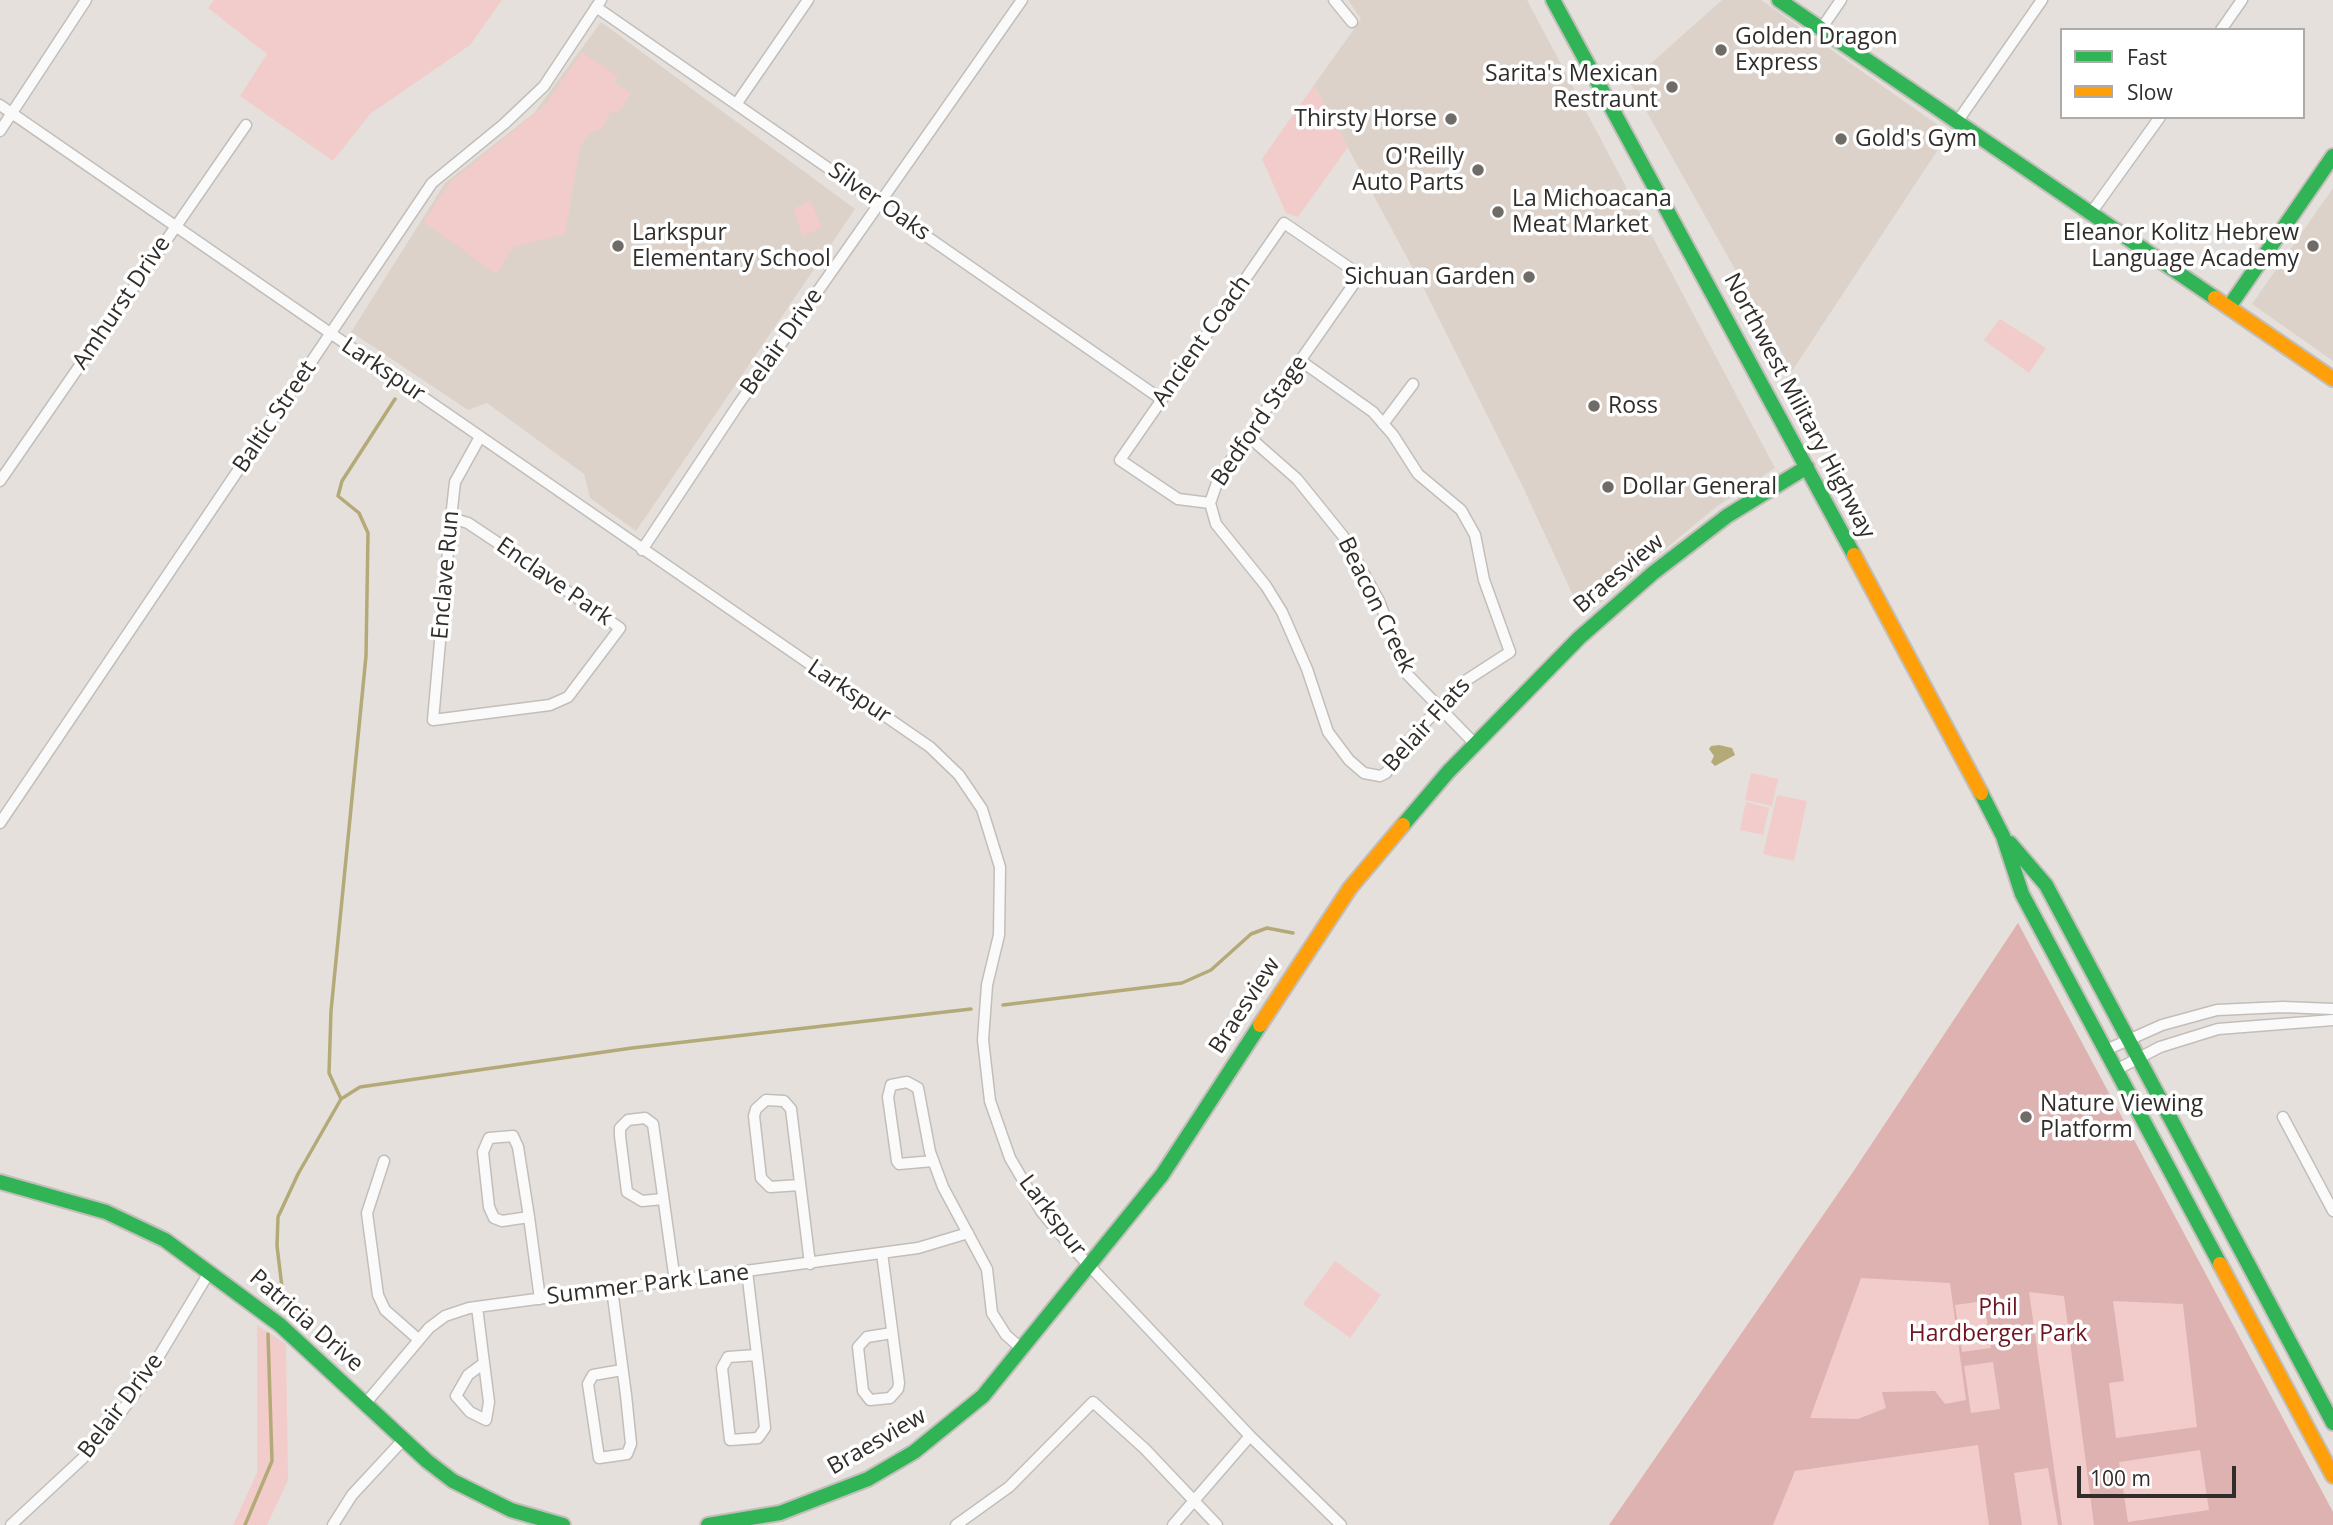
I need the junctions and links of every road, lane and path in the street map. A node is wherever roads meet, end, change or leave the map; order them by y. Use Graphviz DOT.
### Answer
graph roads {
  1 [pos="86,0"];
  2 [pos="808,0"];
  3 [pos="1022,0"];
  4 [pos="1334,0"];
  5 [pos="1553,0"];
  6 [pos="1779,0"];
  7 [pos="1841,0"];
  8 [pos="2042,0"];
  9 [pos="2242,0"];
  10 [pos="599,4"];
  11 [pos="1352,23"];
  12 [pos="2222,28"];
  13 [pos="1821,29"];
  14 [pos="737,103"];
  15 [pos="0,104"];
  16 [pos="12,113"];
  17 [pos="2159,119"];
  18 [pos="1957,122"];
  19 [pos="246,125"];
  20 [pos="0,131"];
  21 [pos="2333,156"];
  22 [pos="882,204"];
  23 [pos="2091,213"];
  24 [pos="175,225"];
  25 [pos="1360,275"];
  26 [pos="2229,307"];
  27 [pos="331,334"];
  28 [pos="1301,361"];
  29 [pos="2333,379"];
  30 [pos="1413,384"];
  31 [pos="1161,399"];
  32 [pos="1383,424"];
  33 [pos="1248,436"];
  34 [pos="480,437"];
  35 [pos="1807,467"];
  36 [pos="0,481"];
  37 [pos="1210,503"];
  38 [pos="451,518"];
  39 [pos="642,550"];
  40 [pos="1440,706"];
  41 [pos="433,720"];
  42 [pos="1475,744"];
  43 [pos="1380,776"];
  44 [pos="0,823"];
  45 [pos="2003,836"];
  46 [pos="2239,1008"];
  47 [pos="2333,1009"];
  48 [pos="2333,1020"];
  49 [pos="2240,1026"];
  50 [pos="2128,1039"];
  51 [pos="2106,1051"];
  52 [pos="2139,1059"];
  53 [pos="2116,1070"];
  54 [pos="2283,1117"];
  55 [pos="384,1161"];
  56 [pos="933,1161"];
  57 [pos="0,1182"];
  58 [pos="800,1185"];
  59 [pos="663,1199"];
  60 [pos="2333,1211"];
  61 [pos="529,1217"];
  62 [pos="968,1233"];
  63 [pos="882,1253"];
  64 [pos="810,1264"];
  65 [pos="1090,1266"];
  66 [pos="210,1271"];
  67 [pos="747,1271"];
  68 [pos="675,1281"];
  69 [pos="612,1289"];
  70 [pos="540,1299"];
  71 [pos="477,1307"];
  72 [pos="892,1333"];
  73 [pos="418,1339"];
  74 [pos="1023,1350"];
  75 [pos="757,1355"];
  76 [pos="484,1363"];
  77 [pos="622,1370"];
  78 [pos="365,1404"];
  79 [pos="2333,1423"];
  80 [pos="1250,1436"];
  81 [pos="403,1440"];
  82 [pos="2333,1476"];
  83 [pos="1194,1501"];
  84 [pos="11,1525"];
  85 [pos="333,1525"];
  86 [pos="563,1525"];
  87 [pos="708,1525"];
  88 [pos="956,1525"];
  89 [pos="1173,1525"];
  90 [pos="1217,1525"];
  91 [pos="1341,1525"];
  1 -- 16 [label="street"];
  2 -- 14 [label="street"];
  3 -- 22 [label="street, Belair Drive"];
  4 -- 11 [label="street"];
  5 -- 35 [label="main road, Northwest Military Highway"];
  6 -- 13 [label="main road"];
  7 -- 13 [label="street"];
  8 -- 18 [label="street"];
  9 -- 12 [label="street"];
  10 -- 14 [label="street, Silver Oaks"];
  10 -- 27 [label="street, Baltic Street"];
  13 -- 18 [label="main road"];
  14 -- 22 [label="street, Silver Oaks"];
  15 -- 16 [label="street, Larkspur"];
  16 -- 20 [label="street"];
  16 -- 24 [label="street, Larkspur"];
  17 -- 23 [label="street"];
  18 -- 23 [label="main road"];
  19 -- 24 [label="street, Amhurst Drive"];
  21 -- 26 [label="main road"];
  22 -- 31 [label="street, Silver Oaks"];
  22 -- 39 [label="street, Belair Drive"];
  23 -- 26 [label="main road"];
  24 -- 27 [label="street, Larkspur"];
  24 -- 36 [label="street, Amhurst Drive"];
  25 -- 28 [label="street, Bedford Stage"];
  25 -- 31 [label="street, Ancient Coach"];
  26 -- 29 [label="main road"];
  27 -- 34 [label="street, Larkspur"];
  27 -- 44 [label="street, Baltic Street"];
  28 -- 32 [label="street"];
  28 -- 33 [label="street, Bedford Stage"];
  30 -- 32 [label="street"];
  31 -- 37 [label="street, Ancient Coach"];
  32 -- 40 [label="street, Belair Flats"];
  33 -- 37 [label="street, Bedford Stage"];
  33 -- 40 [label="street, Beacon Creek"];
  34 -- 38 [label="street, Enclave Run"];
  34 -- 39 [label="street, Larkspur"];
  35 -- 42 [label="main road, Braesview"];
  35 -- 45 [label="main road, Northwest Military Highway"];
  37 -- 43 [label="street, Bedford Stage"];
  38 -- 41 [label="street, Enclave Run"];
  38 -- 41 [label="street, Enclave Park"];
  39 -- 65 [label="street, Larkspur"];
  40 -- 42 [label="street, Beacon Creek"];
  40 -- 43 [label="street, Belair Flats"];
  42 -- 65 [label="main road, Braesview"];
  45 -- 50 [label="main road, Northwest Military Highway"];
  45 -- 51 [label="main road, Northwest Military Highway"];
  46 -- 47 [label="street"];
  46 -- 49 [label="street"];
  46 -- 50 [label="street"];
  48 -- 49 [label="street"];
  49 -- 52 [label="street"];
  50 -- 51 [label="street"];
  50 -- 52 [label="main road, Northwest Military Highway"];
  51 -- 53 [label="main road, Northwest Military Highway"];
  52 -- 53 [label="street"];
  52 -- 79 [label="main road, Northwest Military Highway"];
  53 -- 82 [label="main road, Northwest Military Highway"];
  54 -- 60 [label="street"];
  55 -- 73 [label="street"];
  56 -- 56 [label="street"];
  56 -- 62 [label="street"];
  57 -- 66 [label="main road, Patricia Drive"];
  58 -- 58 [label="street"];
  58 -- 64 [label="street"];
  59 -- 59 [label="street"];
  59 -- 68 [label="street"];
  61 -- 61 [label="street"];
  61 -- 70 [label="street"];
  62 -- 63 [label="street, Summer Park Lane"];
  62 -- 74 [label="street"];
  63 -- 64 [label="street, Summer Park Lane"];
  63 -- 72 [label="street"];
  64 -- 67 [label="street, Summer Park Lane"];
  65 -- 74 [label="main road, Braesview"];
  65 -- 80 [label="street, Larkspur"];
  66 -- 78 [label="main road, Patricia Drive"];
  66 -- 84 [label="street, Belair Drive"];
  67 -- 68 [label="street, Summer Park Lane"];
  67 -- 75 [label="street"];
  68 -- 69 [label="street, Summer Park Lane"];
  69 -- 70 [label="street, Summer Park Lane"];
  69 -- 77 [label="street"];
  70 -- 71 [label="street, Summer Park Lane"];
  71 -- 73 [label="street, Summer Park Lane"];
  71 -- 76 [label="street"];
  72 -- 72 [label="street"];
  73 -- 78 [label="street, Summer Park Lane"];
  74 -- 87 [label="main road, Braesview"];
  75 -- 75 [label="street"];
  76 -- 76 [label="street"];
  77 -- 77 [label="street"];
  78 -- 81 [label="main road, Patricia Drive"];
  80 -- 83 [label="street"];
  80 -- 91 [label="street, Larkspur"];
  81 -- 85 [label="street"];
  81 -- 86 [label="main road, Patricia Drive"];
  83 -- 88 [label="street"];
  83 -- 89 [label="street"];
  83 -- 90 [label="street"];
}
